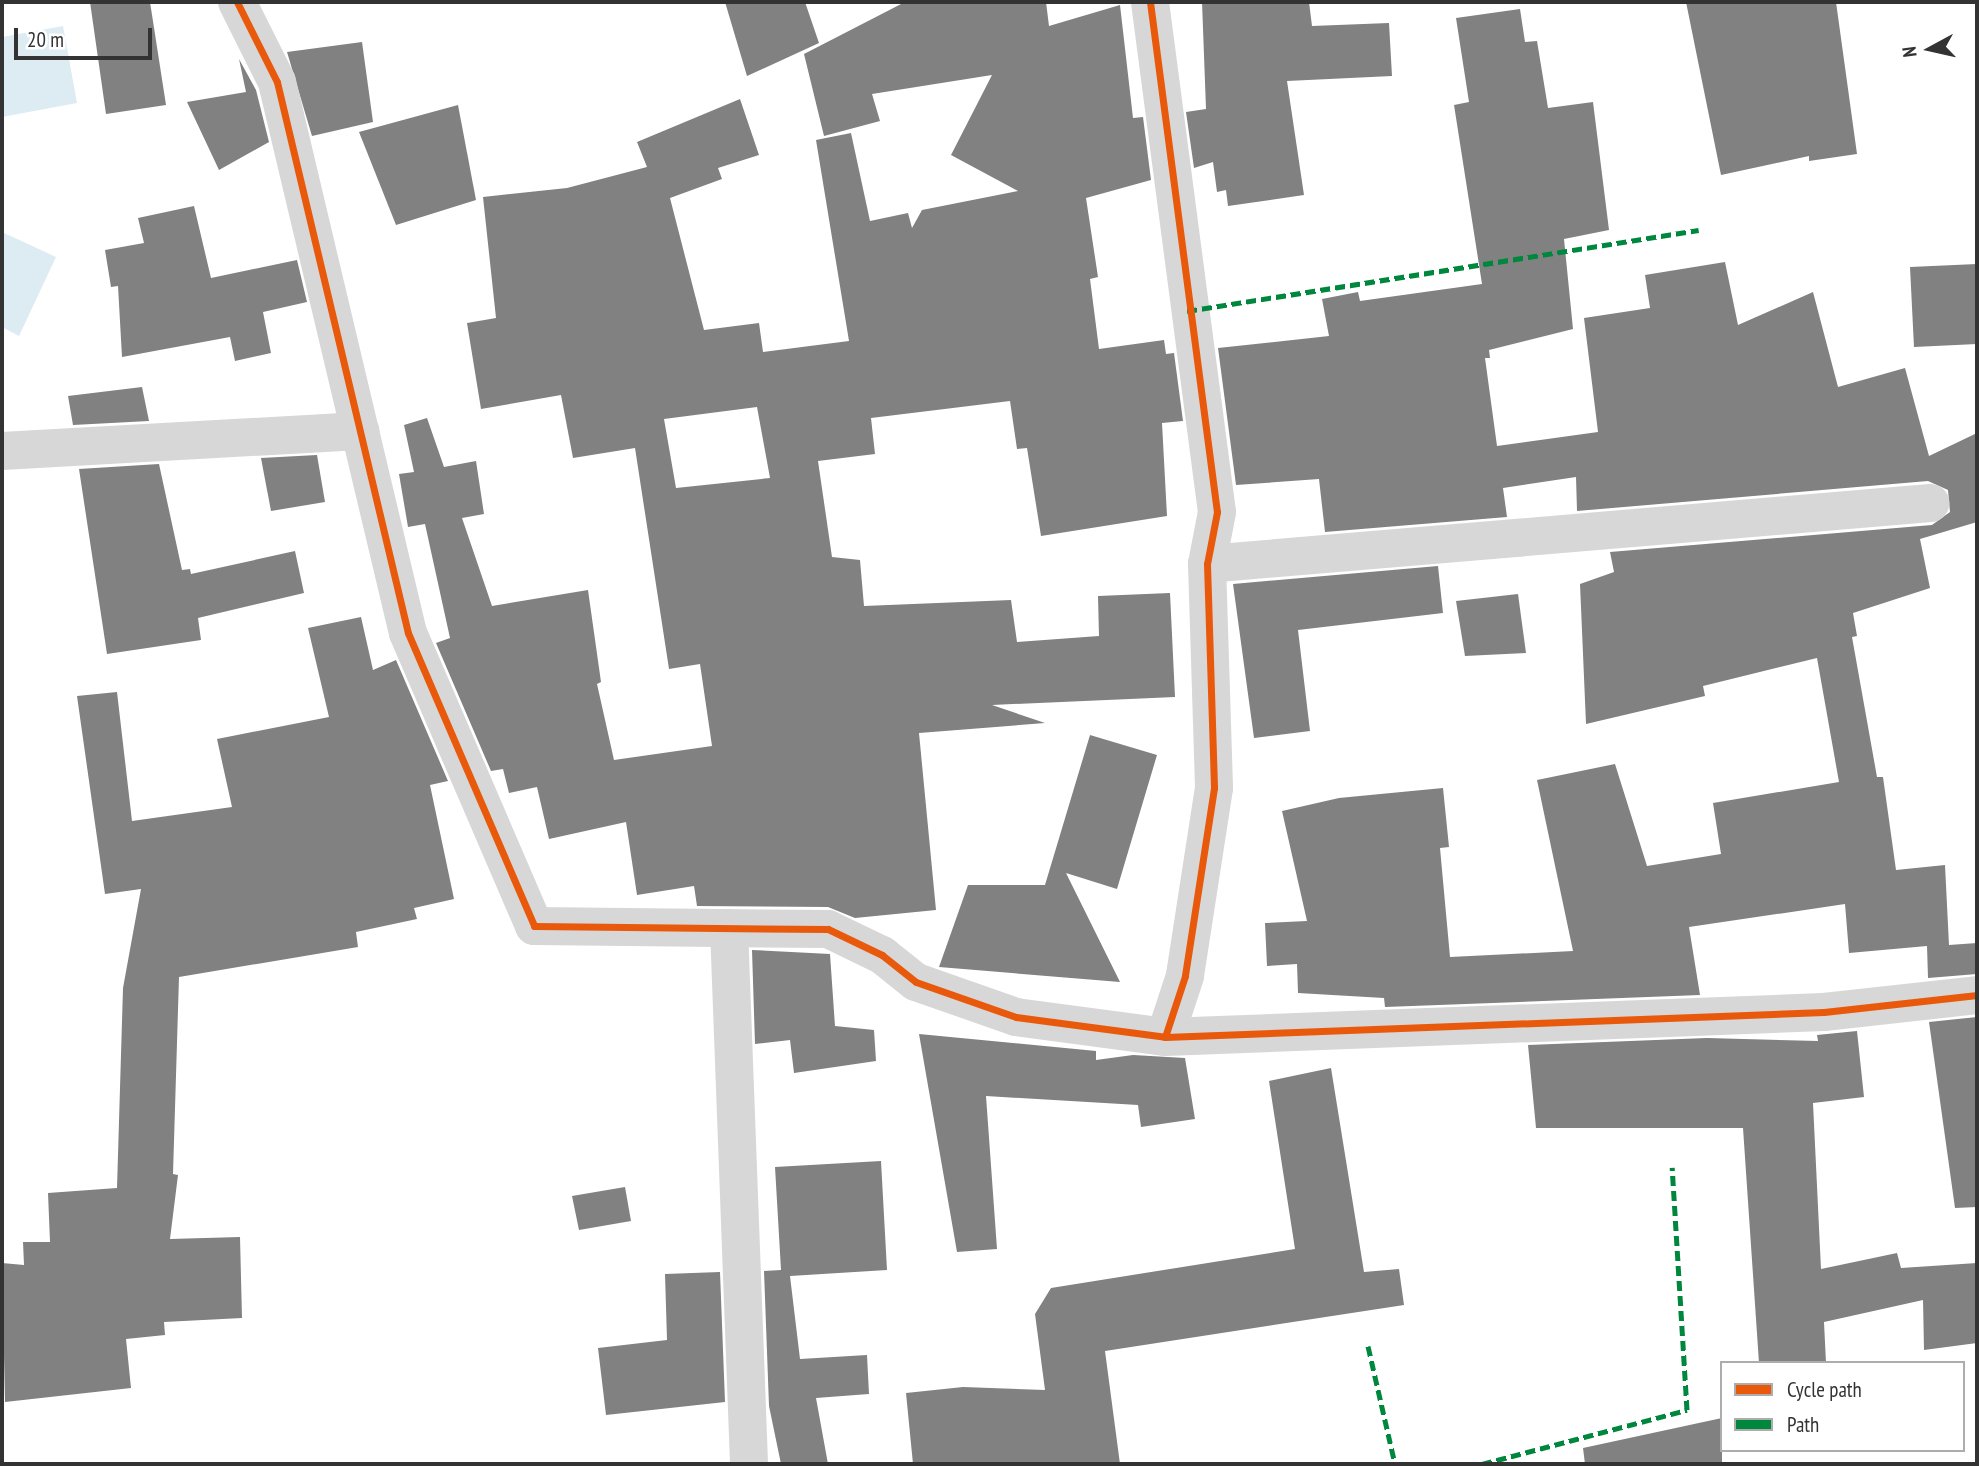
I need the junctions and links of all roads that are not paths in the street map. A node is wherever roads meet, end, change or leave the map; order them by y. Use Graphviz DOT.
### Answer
graph roads {
  1 [pos="237,2"];
  2 [pos="1150,2"];
  3 [pos="360,431"];
  4 [pos="2,451"];
  5 [pos="1930,503"];
  6 [pos="1207,564"];
  7 [pos="729,928"];
  8 [pos="1977,995"];
  9 [pos="1165,1037"];
  10 [pos="749,1464"];
  1 -- 3 [label="street"];
  2 -- 6 [label="street"];
  3 -- 4 [label="street"];
  3 -- 7 [label="street"];
  5 -- 6 [label="street"];
  6 -- 9 [label="street"];
  7 -- 9 [label="street"];
  7 -- 10 [label="street"];
  8 -- 9 [label="street"];
}
